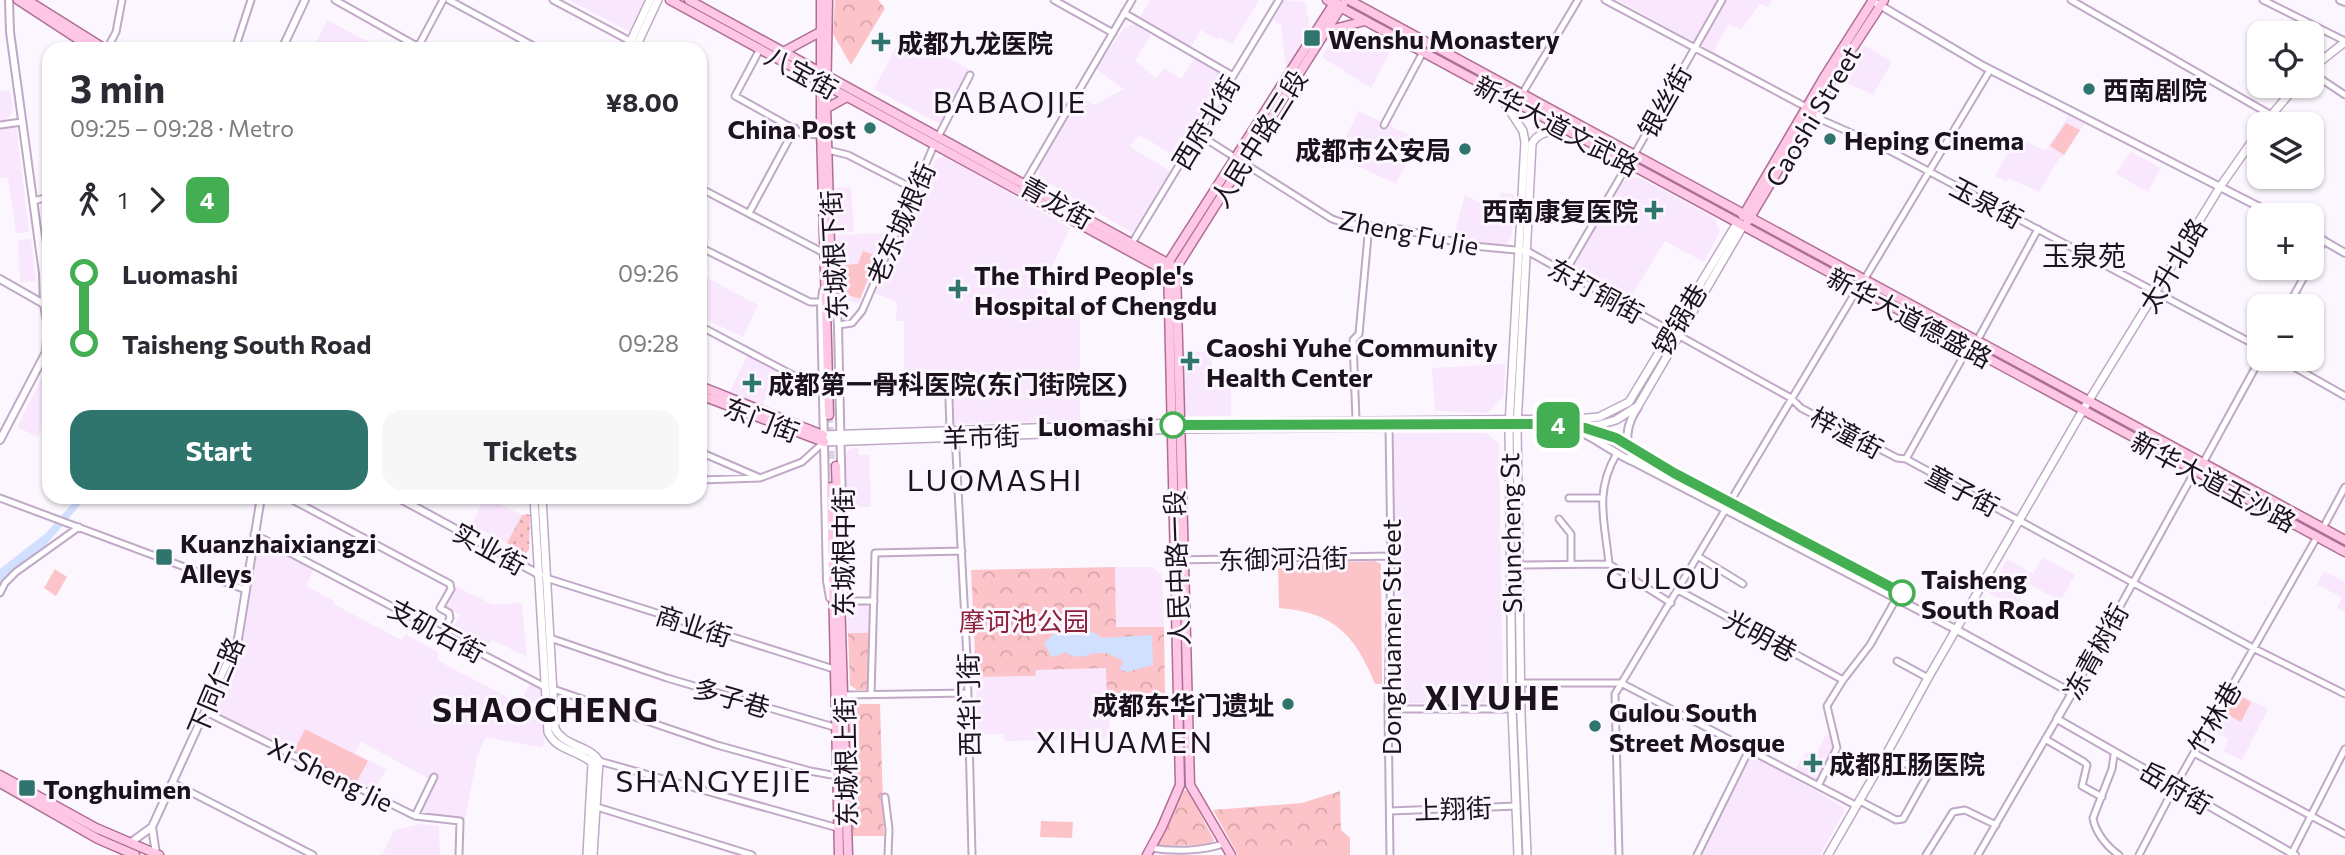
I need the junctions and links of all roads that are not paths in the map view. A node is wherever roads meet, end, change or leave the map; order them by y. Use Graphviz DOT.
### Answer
graph roads {
  1 [pos="9,0"];
  2 [pos="18,0"];
  3 [pos="27,0"];
  4 [pos="122,0"];
  5 [pos="251,0"];
  6 [pos="307,0"];
  7 [pos="335,0"];
  8 [pos="443,0"];
  9 [pos="449,0"];
  10 [pos="554,0"];
  11 [pos="650,0"];
  12 [pos="658,0"];
  13 [pos="670,0"];
  14 [pos="689,0"];
  15 [pos="821,0"];
  16 [pos="828,0"];
  17 [pos="1054,0"];
  18 [pos="1132,0"];
  19 [pos="1279,0"];
  20 [pos="1578,0"];
  21 [pos="1605,0"];
  22 [pos="1722,0"];
  23 [pos="2071,0"];
  24 [pos="2263,0"];
  25 [pos="2340,0"];
  26 [pos="1876,1"];
  27 [pos="1338,2"];
  28 [pos="2345,2"];
  29 [pos="1124,13"];
  30 [pos="1366,21"];
  31 [pos="1326,31"];
  32 [pos="820,32"];
  33 [pos="1113,33"];
  34 [pos="82,42"];
  35 [pos="95,42"];
  36 [pos="110,42"];
  37 [pos="238,42"];
  38 [pos="287,42"];
  39 [pos="409,42"];
  40 [pos="423,42"];
  41 [pos="527,42"];
  42 [pos="626,42"];
  43 [pos="637,42"];
  44 [pos="637,42"];
  45 [pos="2345,42"];
  46 [pos="1695,47"];
  47 [pos="760,49"];
  48 [pos="783,52"];
  49 [pos="1423,52"];
  50 [pos="2324,60"];
  51 [pos="1990,70"];
  52 [pos="971,75"];
  53 [pos="1233,76"];
  54 [pos="823,78"];
  55 [pos="2324,79"];
  56 [pos="1499,93"];
  57 [pos="1522,94"];
  58 [pos="2345,95"];
  59 [pos="846,97"];
  60 [pos="2285,98"];
  61 [pos="827,108"];
  62 [pos="1811,109"];
  63 [pos="2264,112"];
  64 [pos="2274,112"];
  65 [pos="22,122"];
  66 [pos="0,125"];
  67 [pos="1384,125"];
  68 [pos="794,128"];
  69 [pos="1567,130"];
  70 [pos="1198,134"];
  71 [pos="821,135"];
  72 [pos="936,141"];
  73 [pos="2247,148"];
  74 [pos="828,150"];
  75 [pos="1634,155"];
  76 [pos="1238,160"];
  77 [pos="1628,164"];
  78 [pos="1929,172"];
  79 [pos="2220,187"];
  80 [pos="1022,188"];
  81 [pos="914,189"];
  82 [pos="707,192"];
  83 [pos="42,199"];
  84 [pos="33,201"];
  85 [pos="2251,203"];
  86 [pos="749,214"];
  87 [pos="1747,216"];
  88 [pos="1740,224"];
  89 [pos="1369,225"];
  90 [pos="2038,229"];
  91 [pos="2324,240"];
  92 [pos="1132,243"];
  93 [pos="707,250"];
  94 [pos="1523,251"];
  95 [pos="824,253"];
  96 [pos="2345,253"];
  97 [pos="1168,263"];
  98 [pos="42,266"];
  99 [pos="1565,272"];
  100 [pos="1174,273"];
  101 [pos="0,279"];
  102 [pos="1864,280"];
  103 [pos="828,282"];
  104 [pos="1858,288"];
  105 [pos="2156,292"];
  106 [pos="821,302"];
  107 [pos="42,303"];
  108 [pos="838,325"];
  109 [pos="707,330"];
  110 [pos="1675,334"];
  111 [pos="1977,341"];
  112 [pos="2247,341"];
  113 [pos="1968,348"];
  114 [pos="42,362"];
  115 [pos="2253,371"];
  116 [pos="2301,371"];
  117 [pos="823,384"];
  118 [pos="707,389"];
  119 [pos="707,396"];
  120 [pos="2345,396"];
  121 [pos="1791,398"];
  122 [pos="949,399"];
  123 [pos="2089,401"];
  124 [pos="1638,406"];
  125 [pos="2083,410"];
  126 [pos="832,415"];
  127 [pos="1356,420"];
  128 [pos="1514,422"];
  129 [pos="1389,424"];
  130 [pos="1176,426"];
  131 [pos="1568,427"];
  132 [pos="953,433"];
  133 [pos="824,438"];
  134 [pos="841,438"];
  135 [pos="0,440"];
  136 [pos="707,455"];
  137 [pos="1616,455"];
  138 [pos="1906,459"];
  139 [pos="1636,463"];
  140 [pos="2203,463"];
  141 [pos="833,466"];
  142 [pos="2195,471"];
  143 [pos="760,478"];
  144 [pos="707,480"];
  145 [pos="2345,487"];
  146 [pos="0,498"];
  147 [pos="1602,498"];
  148 [pos="1569,499"];
  149 [pos="260,504"];
  150 [pos="301,504"];
  151 [pos="410,504"];
  152 [pos="535,504"];
  153 [pos="541,504"];
  154 [pos="1727,510"];
  155 [pos="1559,519"];
  156 [pos="2020,520"];
  157 [pos="75,525"];
  158 [pos="2323,528"];
  159 [pos="254,534"];
  160 [pos="2317,537"];
  161 [pos="2345,540"];
  162 [pos="962,551"];
  163 [pos="2345,552"];
  164 [pos="1391,556"];
  165 [pos="1699,557"];
  166 [pos="1180,560"];
  167 [pos="1571,564"];
  168 [pos="1609,564"];
  169 [pos="1518,565"];
  170 [pos="543,576"];
  171 [pos="2133,583"];
  172 [pos="1743,584"];
  173 [pos="246,590"];
  174 [pos="1678,590"];
  175 [pos="0,593"];
  176 [pos="1896,599"];
  177 [pos="874,601"];
  178 [pos="1671,603"];
  179 [pos="839,607"];
  180 [pos="1957,630"];
  181 [pos="442,633"];
  182 [pos="550,638"];
  183 [pos="2253,648"];
  184 [pos="1896,661"];
  185 [pos="838,670"];
  186 [pos="1928,678"];
  187 [pos="1843,680"];
  188 [pos="1521,683"];
  189 [pos="1620,683"];
  190 [pos="549,688"];
  191 [pos="968,693"];
  192 [pos="2072,693"];
  193 [pos="2345,694"];
  194 [pos="844,695"];
  195 [pos="871,695"];
  196 [pos="1388,709"];
  197 [pos="1512,709"];
  198 [pos="206,712"];
  199 [pos="2057,719"];
  200 [pos="834,727"];
  201 [pos="2045,739"];
  202 [pos="2345,749"];
  203 [pos="1749,750"];
  204 [pos="1888,753"];
  205 [pos="2194,753"];
  206 [pos="2114,755"];
  207 [pos="600,761"];
  208 [pos="0,775"];
  209 [pos="837,776"];
  210 [pos="434,777"];
  211 [pos="0,783"];
  212 [pos="173,783"];
  213 [pos="1180,785"];
  214 [pos="1190,785"];
  215 [pos="1818,786"];
  216 [pos="2175,786"];
  217 [pos="885,797"];
  218 [pos="2102,797"];
  219 [pos="1858,804"];
  220 [pos="1517,806"];
  221 [pos="597,807"];
  222 [pos="1390,811"];
  223 [pos="2311,815"];
  224 [pos="415,816"];
  225 [pos="1996,825"];
  226 [pos="152,827"];
  227 [pos="838,828"];
  228 [pos="2345,834"];
  229 [pos="1223,844"];
  230 [pos="130,850"];
  231 [pos="1149,852"];
  232 [pos="2293,854"];
  233 [pos="157,855"];
  234 [pos="313,855"];
  235 [pos="459,855"];
  236 [pos="587,855"];
  237 [pos="593,855"];
  238 [pos="751,855"];
  239 [pos="839,855"];
  240 [pos="848,855"];
  241 [pos="888,855"];
  242 [pos="972,855"];
  243 [pos="1231,855"];
  244 [pos="1390,855"];
  245 [pos="1518,855"];
  246 [pos="1527,855"];
  247 [pos="1619,855"];
  248 [pos="1697,855"];
  249 [pos="1828,855"];
  250 [pos="1926,855"];
  251 [pos="1978,855"];
  252 [pos="2119,855"];
  253 [pos="2139,855"];
  1 -- 65 [label="street"];
  2 -- 34 [label="main road"];
  3 -- 35 [label="main road"];
  4 -- 36 [label="street"];
  5 -- 37 [label="street"];
  6 -- 38 [label="street"];
  7 -- 39 [label="street"];
  8 -- 40 [label="street"];
  9 -- 41 [label="street"];
  10 -- 42 [label="street"];
  11 -- 43 [label="main road"];
  12 -- 44 [label="main road"];
  13 -- 47 [label="main road, 八宝街"];
  14 -- 48 [label="main road, 八宝街"];
  15 -- 32 [label="main road"];
  16 -- 54 [label="main road"];
  17 -- 33 [label="street"];
  18 -- 29 [label="street"];
  19 -- 53 [label="street, 西府北街"];
  20 -- 57 [label="street"];
  21 -- 46 [label="street, 玉泉街"];
  22 -- 46 [label="street, 银丝街"];
  23 -- 63 [label="street"];
  24 -- 45 [label="street"];
  25 -- 28 [label="street"];
  26 -- 51 [label="street"];
  26 -- 62 [label="main road, Caoshi Street"];
  27 -- 30 [label="main road, 新华大道文武路"];
  27 -- 31 [label="main road, 人民中路三段"];
  27 -- 57 [label="main road, 新华大道文武路"];
  27 -- 76 [label="main road, 人民中路三段"];
  29 -- 33 [label="street"];
  29 -- 53 [label="street"];
  30 -- 31 [label="main road"];
  30 -- 49 [label="main road, 新华大道文武路"];
  31 -- 76 [label="main road, 人民中路三段"];
  32 -- 48 [label="main road"];
  32 -- 54 [label="main road"];
  33 -- 80 [label="street"];
  45 -- 50 [label="main road"];
  46 -- 62 [label="street, 玉泉街"];
  46 -- 75 [label="street, 银丝街"];
  47 -- 54 [label="main road, 八宝街"];
  47 -- 68 [label="street"];
  48 -- 54 [label="main road, 八宝街"];
  49 -- 56 [label="main road, 新华大道文武路"];
  49 -- 67 [label="street"];
  51 -- 78 [label="street"];
  51 -- 79 [label="street"];
  52 -- 72 [label="street, 老东城根街"];
  53 -- 70 [label="street, 西府北街"];
  54 -- 59 [label="main road, 八宝街"];
  54 -- 61 [label="main road, 东城根下街"];
  54 -- 71 [label="main road, 东城根下街"];
  54 -- 72 [label="main road, 八宝街"];
  55 -- 58 [label="street"];
  56 -- 69 [label="main road, 新华大道文武路"];
  56 -- 94 [label="main road, Shuncheng St"];
  57 -- 75 [label="main road, 新华大道文武路"];
  59 -- 61 [label="main road"];
  59 -- 72 [label="main road, 八宝街"];
  60 -- 64 [label="main road"];
  61 -- 74 [label="main road, 东城根下街"];
  62 -- 78 [label="street, 玉泉街"];
  62 -- 87 [label="main road, Caoshi Street"];
  65 -- 66 [label="street"];
  65 -- 84 [label="street"];
  68 -- 71 [label="street"];
  68 -- 86 [label="street"];
  69 -- 77 [label="main road, 新华大道文武路"];
  69 -- 94 [label="main road, Shuncheng St"];
  70 -- 76 [label="street, Zheng Fu Jie"];
  70 -- 92 [label="street, 西府北街"];
  71 -- 95 [label="main road, 东城根下街"];
  72 -- 80 [label="main road, 青龙街"];
  72 -- 81 [label="street, 老东城根街"];
  73 -- 79 [label="main road, 太升北路"];
  74 -- 81 [label="street"];
  74 -- 103 [label="main road, 东城根下街"];
  75 -- 87 [label="main road, 新华大道文武路"];
  76 -- 89 [label="street, Zheng Fu Jie"];
  76 -- 97 [label="main road, 人民中路三段"];
  76 -- 100 [label="main road, 人民中路三段"];
  77 -- 88 [label="main road, 新华大道文武路"];
  77 -- 99 [label="street"];
  78 -- 90 [label="street, 玉泉街"];
  78 -- 102 [label="street"];
  79 -- 85 [label="street"];
  79 -- 105 [label="main road, 太升北路"];
  80 -- 92 [label="main road, 青龙街"];
  80 -- 100 [label="main road"];
  81 -- 108 [label="street, 老东城根街"];
  82 -- 86 [label="street"];
  83 -- 84 [label="street"];
  84 -- 98 [label="street"];
  86 -- 95 [label="street"];
  87 -- 88 [label="main road, Caoshi Street"];
  87 -- 102 [label="main road, 新华大道德盛路"];
  88 -- 104 [label="main road, 新华大道德盛路"];
  88 -- 110 [label="main road, 锣锅巷"];
  89 -- 94 [label="street, Zheng Fu Jie"];
  89 -- 127 [label="street"];
  90 -- 105 [label="street, 玉泉街"];
  90 -- 111 [label="street"];
  91 -- 96 [label="street"];
  92 -- 97 [label="main road, 青龙街"];
  93 -- 106 [label="street"];
  94 -- 99 [label="street, 东打铜街"];
  94 -- 128 [label="main road, Shuncheng St"];
  95 -- 103 [label="main road, 东城根下街"];
  97 -- 100 [label="main road, 青龙街"];
  99 -- 110 [label="street, 东打铜街"];
  100 -- 130 [label="main road, 人民中路一段"];
  101 -- 107 [label="street"];
  102 -- 111 [label="main road, 新华大道德盛路"];
  103 -- 106 [label="street, 东城根下街"];
  103 -- 108 [label="street, 东城根下街"];
  103 -- 126 [label="main road"];
  104 -- 113 [label="main road, 新华大道德盛路"];
  104 -- 121 [label="street"];
  105 -- 112 [label="street, 玉泉街"];
  105 -- 123 [label="main road, 太升北路"];
  106 -- 117 [label="street, 东城根下街"];
  108 -- 134 [label="street, 东城根下街"];
  109 -- 117 [label="street"];
  110 -- 121 [label="street, 东打铜街"];
  110 -- 124 [label="main road, 锣锅巷"];
  110 -- 128 [label="main road, 锣锅巷"];
  111 -- 123 [label="main road, 新华大道德盛路"];
  113 -- 125 [label="main road, 新华大道德盛路"];
  113 -- 138 [label="street"];
  114 -- 135 [label="street"];
  115 -- 140 [label="street"];
  116 -- 120 [label="street"];
  117 -- 133 [label="street, 东城根下街"];
  118 -- 133 [label="main road, 东门街"];
  119 -- 133 [label="main road, 东门街"];
  121 -- 138 [label="street, 梓潼街"];
  121 -- 154 [label="street"];
  122 -- 132 [label="street, 西华门街"];
  123 -- 125 [label="main road, 太升北路"];
  123 -- 140 [label="main road, 新华大道玉沙路"];
  124 -- 131 [label="main road"];
  124 -- 139 [label="street"];
  125 -- 142 [label="main road, 新华大道玉沙路"];
  125 -- 156 [label="main road, 太升北路"];
  127 -- 129 [label="main road"];
  127 -- 130 [label="main road"];
  128 -- 129 [label="main road"];
  128 -- 131 [label="main road"];
  128 -- 169 [label="main road, Shuncheng St"];
  128 -- 197 [label="main road, Shuncheng St"];
  129 -- 130 [label="main road"];
  129 -- 164 [label="street, Donghuamen Street"];
  130 -- 132 [label="main road, 羊市街"];
  130 -- 166 [label="main road, 人民中路一段"];
  131 -- 137 [label="street"];
  132 -- 134 [label="main road, 羊市街"];
  132 -- 162 [label="street, 西华门街"];
  133 -- 134 [label="main road, 羊市街"];
  133 -- 143 [label="street"];
  133 -- 179 [label="street, 东城根中街"];
  134 -- 179 [label="street, 东城根中街"];
  136 -- 143 [label="street"];
  137 -- 139 [label="street"];
  137 -- 147 [label="street"];
  138 -- 156 [label="street, 童子街"];
  139 -- 154 [label="street"];
  140 -- 158 [label="main road, 新华大道玉沙路"];
  141 -- 179 [label="main road"];
  142 -- 160 [label="main road, 新华大道玉沙路"];
  142 -- 171 [label="street, 冻青树街"];
  143 -- 144 [label="street"];
  145 -- 158 [label="street"];
  146 -- 157 [label="street"];
  147 -- 148 [label="street"];
  147 -- 168 [label="street"];
  149 -- 159 [label="street, 下同仁路"];
  150 -- 181 [label="street"];
  151 -- 170 [label="street, 实业街"];
  152 -- 170 [label="main road"];
  153 -- 170 [label="main road"];
  154 -- 165 [label="street"];
  154 -- 176 [label="street"];
  155 -- 167 [label="street"];
  156 -- 171 [label="street, 童子街"];
  156 -- 180 [label="main road, 太升北路"];
  157 -- 173 [label="street"];
  157 -- 175 [label="street"];
  158 -- 161 [label="main road, 新华大道玉沙路"];
  159 -- 173 [label="street, 下同仁路"];
  159 -- 181 [label="street, 支矶石街"];
  160 -- 163 [label="main road, 新华大道玉沙路"];
  160 -- 183 [label="street, 竹林巷"];
  162 -- 177 [label="street"];
  162 -- 191 [label="street, 西华门街"];
  164 -- 166 [label="street, 东御河沿街"];
  164 -- 196 [label="street, Donghuamen Street"];
  165 -- 172 [label="street"];
  165 -- 174 [label="street"];
  166 -- 213 [label="main road, 人民中路一段"];
  166 -- 214 [label="main road, 人民中路一段"];
  167 -- 168 [label="street"];
  167 -- 169 [label="street"];
  168 -- 178 [label="street"];
  169 -- 188 [label="main road, Shuncheng St"];
  170 -- 182 [label="main road"];
  170 -- 185 [label="street, 商业街"];
  170 -- 190 [label="main road"];
  171 -- 183 [label="street, 童子街"];
  171 -- 192 [label="street, 冻青树街"];
  173 -- 198 [label="street, 下同仁路"];
  174 -- 178 [label="street"];
  174 -- 187 [label="street, 光明巷"];
  176 -- 180 [label="street"];
  176 -- 187 [label="street"];
  177 -- 179 [label="street"];
  177 -- 195 [label="street"];
  178 -- 189 [label="street"];
  179 -- 185 [label="main road, 东城根中街"];
  180 -- 186 [label="main road, 太升北路"];
  180 -- 192 [label="street"];
  181 -- 190 [label="street, 支矶石街"];
  182 -- 190 [label="main road"];
  182 -- 200 [label="street, 多子巷"];
  183 -- 193 [label="street, 童子街"];
  183 -- 205 [label="street, 竹林巷"];
  184 -- 186 [label="street"];
  185 -- 194 [label="main road, 东城根上街"];
  185 -- 200 [label="main road, 东城根上街"];
  186 -- 204 [label="main road, 太升北路"];
  187 -- 215 [label="street"];
  188 -- 189 [label="street"];
  188 -- 246 [label="main road, Shuncheng St"];
  189 -- 203 [label="street"];
  189 -- 247 [label="street"];
  190 -- 207 [label="main road"];
  190 -- 209 [label="street, 支矶石街"];
  190 -- 236 [label="main road"];
  191 -- 195 [label="street"];
  191 -- 242 [label="street, 西华门街"];
  192 -- 199 [label="street, 冻青树街"];
  194 -- 195 [label="street"];
  194 -- 240 [label="main road, 东城根上街"];
  196 -- 197 [label="street"];
  196 -- 222 [label="street, Donghuamen Street"];
  197 -- 220 [label="main road, Shuncheng St"];
  198 -- 212 [label="street, 下同仁路"];
  198 -- 224 [label="street, Xi Sheng Jie"];
  199 -- 201 [label="street"];
  199 -- 216 [label="street, 岳府街"];
  200 -- 209 [label="main road, 东城根上街"];
  201 -- 218 [label="street"];
  201 -- 225 [label="street"];
  202 -- 223 [label="street"];
  203 -- 215 [label="street"];
  203 -- 248 [label="street"];
  204 -- 219 [label="main road, 太升北路"];
  204 -- 219 [label="street"];
  205 -- 216 [label="street, 竹林巷"];
  205 -- 223 [label="street"];
  206 -- 218 [label="street"];
  207 -- 221 [label="main road"];
  207 -- 227 [label="street"];
  208 -- 230 [label="main road"];
  209 -- 227 [label="main road, 东城根上街"];
  210 -- 224 [label="street"];
  211 -- 230 [label="main road"];
  212 -- 226 [label="street, 下同仁路"];
  212 -- 234 [label="street"];
  213 -- 214 [label="main road"];
  213 -- 231 [label="main road, 人民中路一段"];
  214 -- 229 [label="main road, 人民中路一段"];
  215 -- 219 [label="street"];
  216 -- 232 [label="street, 岳府街"];
  216 -- 253 [label="street, 竹林巷"];
  217 -- 241 [label="street"];
  218 -- 252 [label="street"];
  219 -- 249 [label="main road, 太升北路"];
  220 -- 222 [label="street, 上翔街"];
  220 -- 245 [label="main road, Shuncheng St"];
  221 -- 237 [label="main road"];
  221 -- 238 [label="street"];
  222 -- 244 [label="street, Donghuamen Street"];
  223 -- 228 [label="street"];
  223 -- 232 [label="street"];
  224 -- 235 [label="street, Xi Sheng Jie"];
  225 -- 250 [label="street"];
  225 -- 251 [label="street"];
  226 -- 230 [label="street, 下同仁路"];
  226 -- 233 [label="street"];
  227 -- 239 [label="main road, 东城根上街"];
  229 -- 231 [label="street"];
  229 -- 243 [label="main road, 人民中路一段"];
  230 -- 233 [label="main road"];
}
